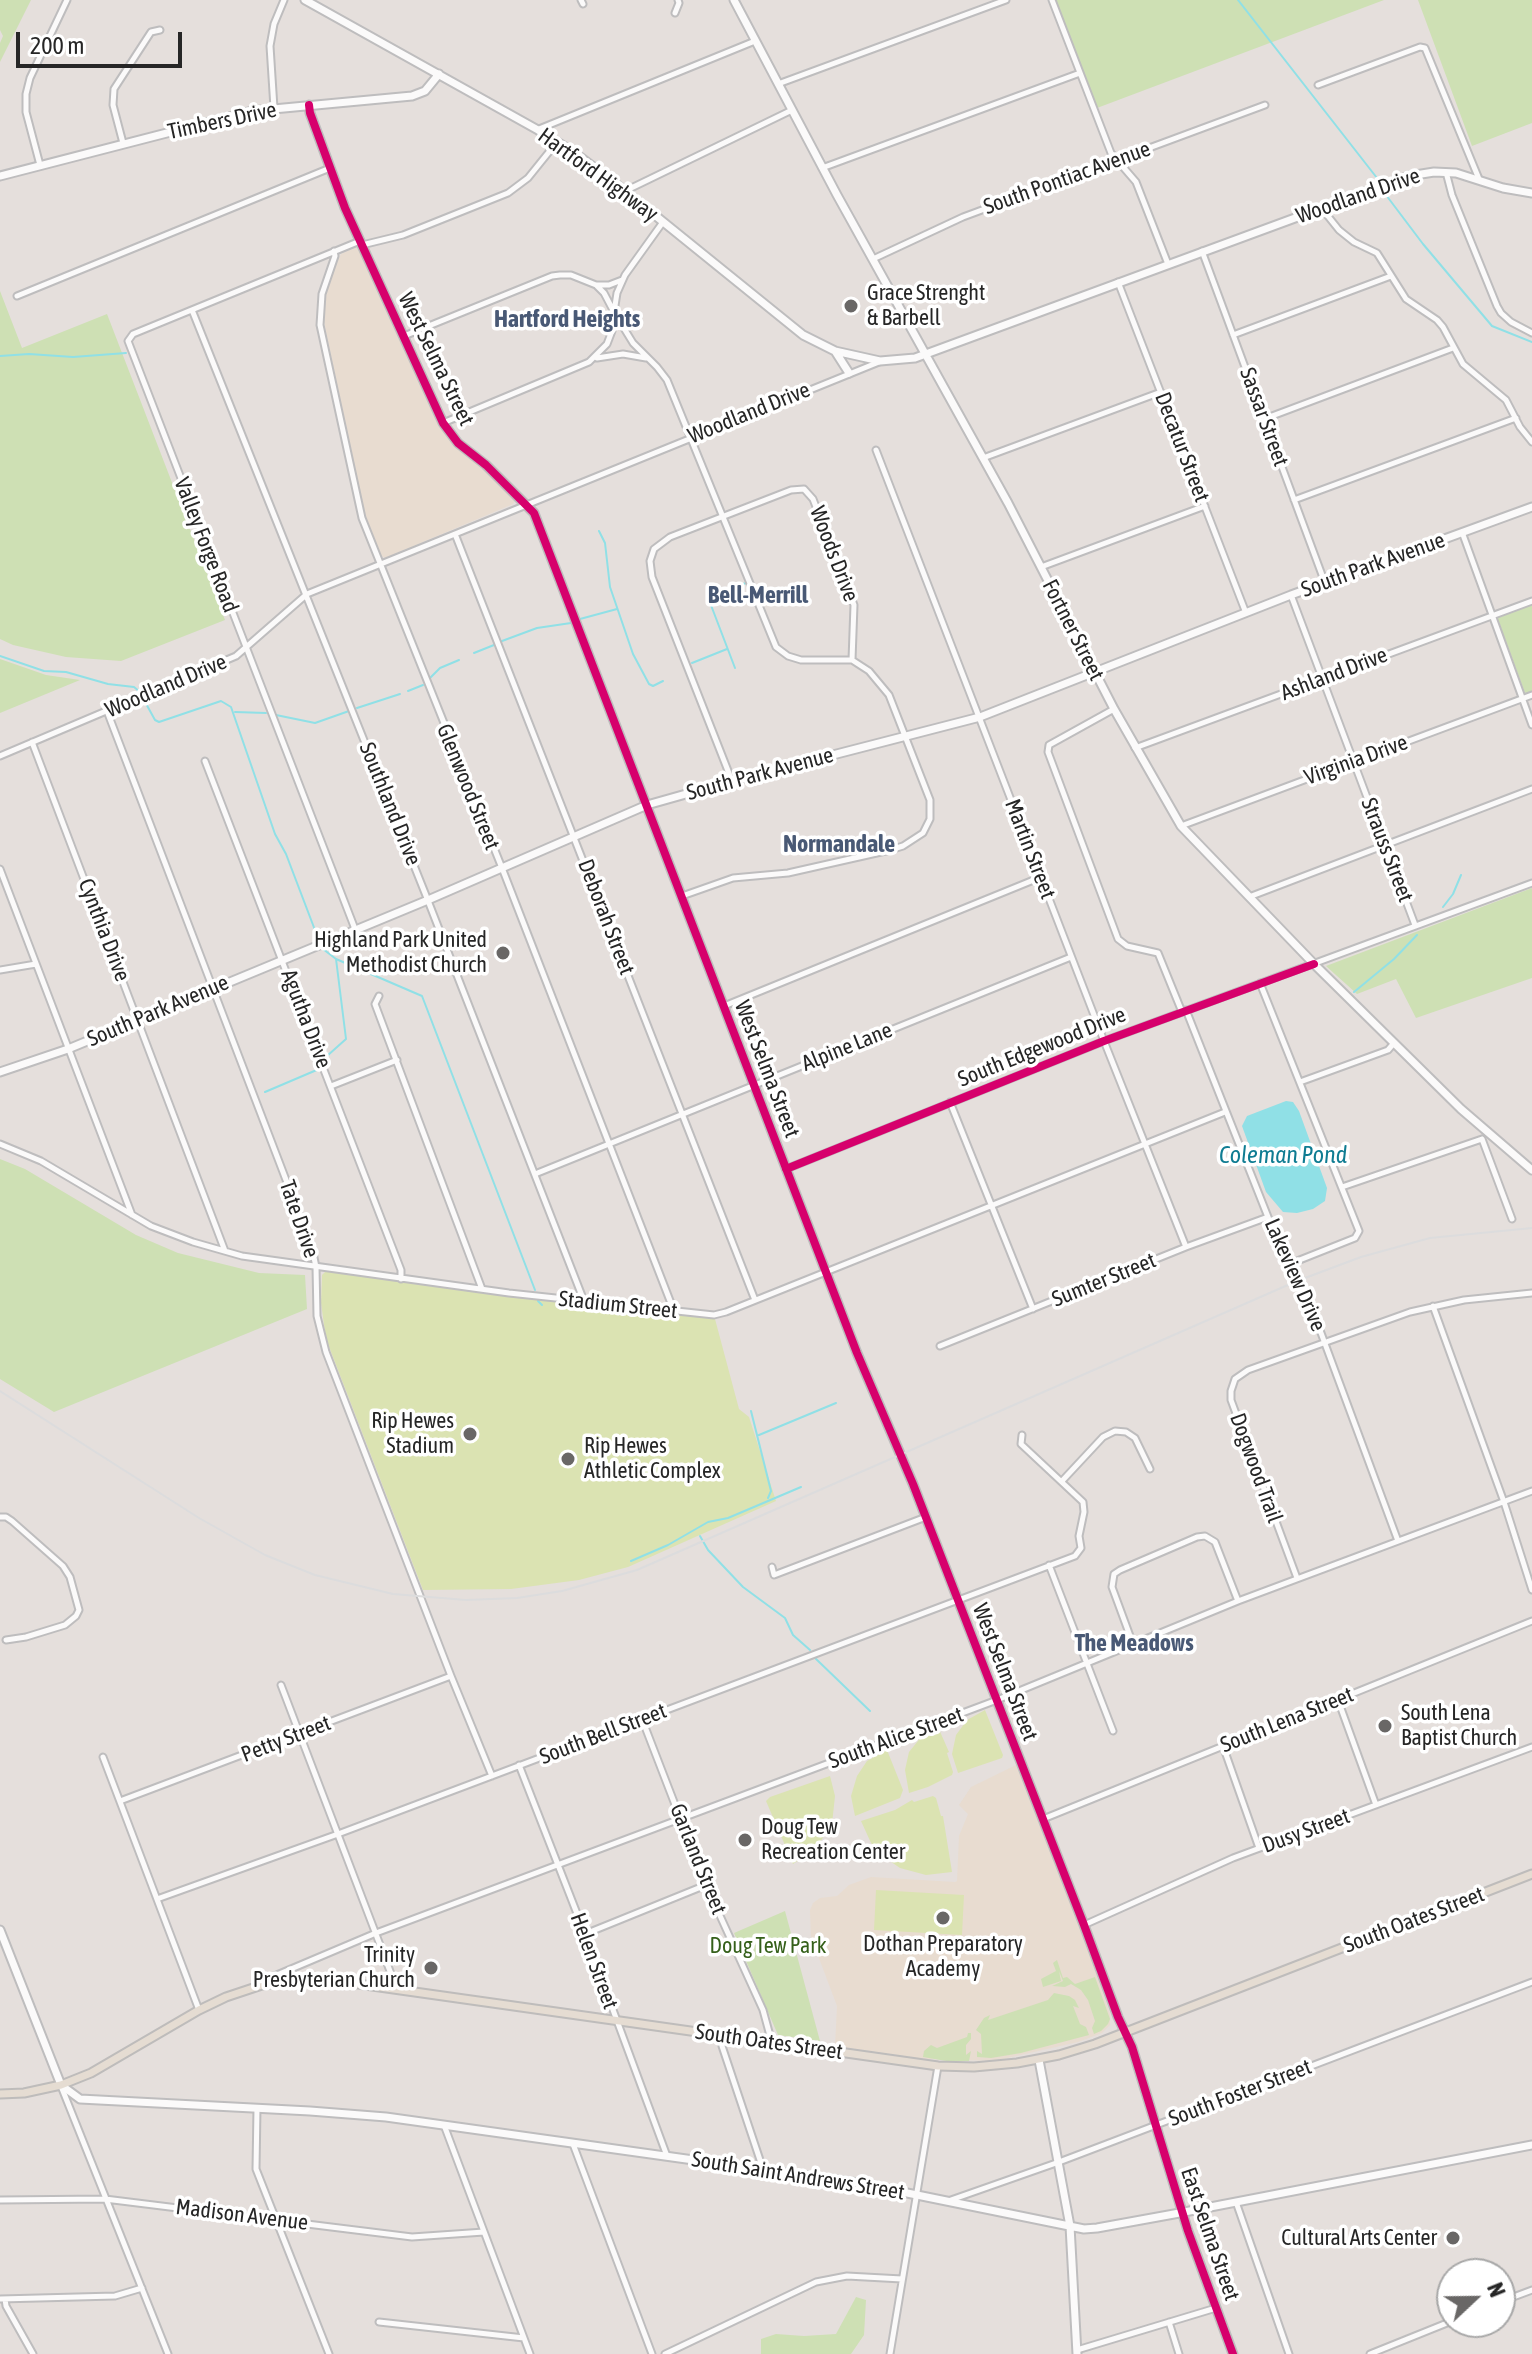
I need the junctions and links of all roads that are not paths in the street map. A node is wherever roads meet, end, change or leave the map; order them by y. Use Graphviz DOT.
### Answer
graph roads {
  1 [pos="67,0"];
  2 [pos="284,0"];
  3 [pos="305,0"];
  4 [pos="678,0"];
  5 [pos="734,0"];
  6 [pos="1006,0"];
  7 [pos="1052,0"];
  8 [pos="675,13"];
  9 [pos="160,30"];
  10 [pos="755,41"];
  11 [pos="1080,73"];
  12 [pos="439,74"];
  13 [pos="778,84"];
  14 [pos="1318,85"];
  15 [pos="309,105"];
  16 [pos="1265,105"];
  17 [pos="274,108"];
  18 [pos="792,110"];
  19 [pos="538,130"];
  20 [pos="557,142"];
  21 [pos="123,143"];
  22 [pos="1116,160"];
  23 [pos="40,165"];
  24 [pos="330,168"];
  25 [pos="822,168"];
  26 [pos="1446,172"];
  27 [pos="0,176"];
  28 [pos="1479,179"];
  29 [pos="625,191"];
  30 [pos="1532,193"];
  31 [pos="1323,207"];
  32 [pos="663,222"];
  33 [pos="361,243"];
  34 [pos="334,251"];
  35 [pos="1202,251"];
  36 [pos="873,259"];
  37 [pos="1168,264"];
  38 [pos="1391,276"];
  39 [pos="623,280"];
  40 [pos="1118,282"];
  41 [pos="596,285"];
  42 [pos="17,296"];
  43 [pos="192,310"];
  44 [pos="614,312"];
  45 [pos="1532,333"];
  46 [pos="1233,335"];
  47 [pos="404,336"];
  48 [pos="1453,348"];
  49 [pos="835,351"];
  50 [pos="925,354"];
  51 [pos="596,358"];
  52 [pos="647,358"];
  53 [pos="880,361"];
  54 [pos="849,373"];
  55 [pos="1161,392"];
  56 [pos="1516,418"];
  57 [pos="1264,419"];
  58 [pos="443,423"];
  59 [pos="690,437"];
  60 [pos="1532,442"];
  61 [pos="876,450"];
  62 [pos="983,458"];
  63 [pos="1294,500"];
  64 [pos="526,505"];
  65 [pos="1205,506"];
  66 [pos="1532,507"];
  67 [pos="723,517"];
  68 [pos="1462,532"];
  69 [pos="455,534"];
  70 [pos="380,565"];
  71 [pos="1041,567"];
  72 [pos="1325,583"];
  73 [pos="307,594"];
  74 [pos="1291,595"];
  75 [pos="1532,601"];
  76 [pos="1246,613"];
  77 [pos="1492,615"];
  78 [pos="246,650"];
  79 [pos="852,660"];
  80 [pos="1094,671"];
  81 [pos="1322,679"];
  82 [pos="1532,695"];
  83 [pos="1522,699"];
  84 [pos="1114,709"];
  85 [pos="107,711"];
  86 [pos="980,717"];
  87 [pos="1532,725"];
  88 [pos="906,736"];
  89 [pos="32,742"];
  90 [pos="1135,748"];
  91 [pos="0,756"];
  92 [pos="205,761"];
  93 [pos="1353,761"];
  94 [pos="732,781"];
  95 [pos="1532,789"];
  96 [pos="647,805"];
  97 [pos="1181,826"];
  98 [pos="574,835"];
  99 [pos="1384,846"];
  100 [pos="501,867"];
  101 [pos="0,870"];
  102 [pos="1041,877"];
  103 [pos="1532,883"];
  104 [pos="682,896"];
  105 [pos="1249,897"];
  106 [pos="428,900"];
  107 [pos="1415,925"];
  108 [pos="355,929"];
  109 [pos="1071,957"];
  110 [pos="283,959"];
  111 [pos="36,964"];
  112 [pos="1314,964"];
  113 [pos="0,970"];
  114 [pos="1260,983"];
  115 [pos="213,988"];
  116 [pos="379,996"];
  117 [pos="724,1006"];
  118 [pos="1184,1011"];
  119 [pos="139,1020"];
  120 [pos="1104,1041"];
  121 [pos="1395,1043"];
  122 [pos="68,1049"];
  123 [pos="397,1060"];
  124 [pos="0,1072"];
  125 [pos="1300,1082"];
  126 [pos="754,1085"];
  127 [pos="331,1086"];
  128 [pos="950,1102"];
  129 [pos="1225,1112"];
  130 [pos="683,1114"];
  131 [pos="1484,1135"];
  132 [pos="1144,1143"];
  133 [pos="0,1144"];
  134 [pos="609,1144"];
  135 [pos="786,1169"];
  136 [pos="1532,1170"];
  137 [pos="535,1174"];
  138 [pos="1342,1187"];
  139 [pos="992,1205"];
  140 [pos="132,1216"];
  141 [pos="1268,1217"];
  142 [pos="1512,1219"];
  143 [pos="1186,1247"];
  144 [pos="225,1252"];
  145 [pos="1287,1265"];
  146 [pos="316,1267"];
  147 [pos="826,1272"];
  148 [pos="401,1279"];
  149 [pos="482,1289"];
  150 [pos="1532,1293"];
  151 [pos="755,1300"];
  152 [pos="584,1301"];
  153 [pos="1433,1306"];
  154 [pos="1033,1309"];
  155 [pos="674,1311"];
  156 [pos="1324,1341"];
  157 [pos="940,1346"];
  158 [pos="1022,1435"];
  159 [pos="1150,1469"];
  160 [pos="1062,1481"];
  161 [pos="1532,1491"];
  162 [pos="1504,1502"];
  163 [pos="0,1517"];
  164 [pos="926,1517"];
  165 [pos="1398,1541"];
  166 [pos="1049,1565"];
  167 [pos="772,1567"];
  168 [pos="1297,1578"];
  169 [pos="1532,1590"];
  170 [pos="958,1600"];
  171 [pos="1238,1601"];
  172 [pos="1532,1621"];
  173 [pos="6,1640"];
  174 [pos="1133,1644"];
  175 [pos="1087,1664"];
  176 [pos="451,1676"];
  177 [pos="281,1685"];
  178 [pos="997,1700"];
  179 [pos="1338,1700"];
  180 [pos="642,1719"];
  181 [pos="1113,1731"];
  182 [pos="300,1734"];
  183 [pos="1223,1746"];
  184 [pos="1532,1747"];
  185 [pos="103,1757"];
  186 [pos="519,1765"];
  187 [pos="492,1776"];
  188 [pos="120,1801"];
  189 [pos="1376,1805"];
  190 [pos="681,1818"];
  191 [pos="1043,1819"];
  192 [pos="338,1834"];
  193 [pos="1259,1848"];
  194 [pos="557,1865"];
  195 [pos="1532,1874"];
  196 [pos="706,1885"];
  197 [pos="157,1899"];
  198 [pos="1084,1925"];
  199 [pos="0,1930"];
  200 [pos="376,1933"];
  201 [pos="585,1934"];
  202 [pos="1532,1982"];
  203 [pos="262,1985"];
  204 [pos="394,1989"];
  205 [pos="199,2010"];
  206 [pos="616,2021"];
  207 [pos="1124,2033"];
  208 [pos="721,2036"];
  209 [pos="772,2043"];
  210 [pos="1039,2060"];
  211 [pos="938,2066"];
  212 [pos="61,2085"];
  213 [pos="0,2094"];
  214 [pos="257,2108"];
  215 [pos="444,2125"];
  216 [pos="1155,2125"];
  217 [pos="573,2144"];
  218 [pos="1532,2145"];
  219 [pos="668,2157"];
  220 [pos="1059,2162"];
  221 [pos="764,2170"];
  222 [pos="917,2194"];
  223 [pos="105,2199"];
  224 [pos="0,2200"];
  225 [pos="947,2201"];
  226 [pos="1236,2202"];
  227 [pos="1182,2212"];
  228 [pos="275,2220"];
  229 [pos="1070,2226"];
  230 [pos="484,2232"];
  231 [pos="902,2279"];
  232 [pos="142,2288"];
  233 [pos="3,2299"];
  234 [pos="1216,2308"];
  235 [pos="379,2322"];
  236 [pos="1169,2322"];
  237 [pos="1436,2327"];
  238 [pos="524,2338"];
  239 [pos="1077,2352"];
  240 [pos="33,2354"];
  241 [pos="168,2354"];
  242 [pos="329,2354"];
  243 [pos="530,2354"];
  244 [pos="652,2354"];
  245 [pos="665,2354"];
  246 [pos="890,2354"];
  247 [pos="1179,2354"];
  248 [pos="1233,2354"];
  249 [pos="1289,2354"];
  250 [pos="1370,2354"];
  1 -- 23 [label="street"];
  2 -- 17 [label="street"];
  3 -- 12 [label="street, Hartford Highway"];
  4 -- 8 [label="street"];
  5 -- 10 [label="street, Fortner Street"];
  6 -- 13 [label="street"];
  7 -- 11 [label="street"];
  9 -- 21 [label="street"];
  10 -- 13 [label="street, Fortner Street"];
  10 -- 19 [label="street"];
  11 -- 22 [label="street"];
  11 -- 25 [label="street"];
  12 -- 15 [label="street, Timbers Drive"];
  12 -- 19 [label="street, Hartford Highway"];
  13 -- 18 [label="street, Fortner Street"];
  14 -- 28 [label="street"];
  15 -- 17 [label="street, Timbers Drive"];
  15 -- 24 [label="street, West Selma Street"];
  16 -- 22 [label="street, South Pontiac Avenue"];
  17 -- 21 [label="street, Timbers Drive"];
  18 -- 25 [label="street, Fortner Street"];
  18 -- 29 [label="street"];
  19 -- 20 [label="street, Hartford Highway"];
  20 -- 29 [label="street, Hartford Highway"];
  20 -- 33 [label="street"];
  21 -- 23 [label="street, Timbers Drive"];
  22 -- 36 [label="street, South Pontiac Avenue"];
  22 -- 37 [label="street"];
  23 -- 27 [label="street, Timbers Drive"];
  24 -- 33 [label="street, West Selma Street"];
  24 -- 42 [label="street"];
  25 -- 36 [label="street, Fortner Street"];
  26 -- 28 [label="street, Woodland Drive"];
  26 -- 31 [label="street, Woodland Drive"];
  26 -- 45 [label="street"];
  28 -- 30 [label="street, Woodland Drive"];
  29 -- 32 [label="street, Hartford Highway"];
  31 -- 35 [label="street, Woodland Drive"];
  31 -- 38 [label="street"];
  32 -- 39 [label="street"];
  32 -- 49 [label="street, Hartford Highway"];
  33 -- 34 [label="street"];
  33 -- 47 [label="street, West Selma Street"];
  34 -- 43 [label="street"];
  34 -- 70 [label="street, Glenwood Street"];
  35 -- 37 [label="street, Woodland Drive"];
  35 -- 46 [label="street, Sassar Street"];
  36 -- 50 [label="street, Fortner Street"];
  37 -- 40 [label="street, Woodland Drive"];
  38 -- 46 [label="street"];
  38 -- 48 [label="street"];
  39 -- 41 [label="street"];
  39 -- 44 [label="street"];
  40 -- 50 [label="street, Woodland Drive"];
  40 -- 55 [label="street, Decatur Street"];
  41 -- 44 [label="street"];
  41 -- 47 [label="street"];
  43 -- 73 [label="street, Southland Drive"];
  43 -- 78 [label="street, Valley Forge Road"];
  44 -- 51 [label="street"];
  44 -- 52 [label="street"];
  46 -- 57 [label="street, Sassar Street"];
  47 -- 58 [label="street, West Selma Street"];
  48 -- 56 [label="street"];
  48 -- 57 [label="street"];
  49 -- 53 [label="street, Hartford Highway"];
  49 -- 54 [label="street"];
  50 -- 53 [label="street, Woodland Drive"];
  50 -- 62 [label="street, Fortner Street"];
  51 -- 52 [label="street"];
  51 -- 58 [label="street"];
  52 -- 59 [label="street"];
  53 -- 54 [label="street, Woodland Drive"];
  54 -- 59 [label="street, Woodland Drive"];
  55 -- 62 [label="street"];
  55 -- 65 [label="street, Decatur Street"];
  56 -- 60 [label="street"];
  56 -- 63 [label="street"];
  57 -- 63 [label="street, Sassar Street"];
  58 -- 64 [label="street, West Selma Street"];
  59 -- 64 [label="street, Woodland Drive"];
  59 -- 67 [label="street"];
  61 -- 86 [label="street, Martin Street"];
  62 -- 71 [label="street, Fortner Street"];
  63 -- 72 [label="street, Sassar Street"];
  64 -- 69 [label="street, Woodland Drive"];
  64 -- 96 [label="street, West Selma Street"];
  65 -- 71 [label="street"];
  65 -- 76 [label="street, Decatur Street"];
  66 -- 68 [label="street, South Park Avenue"];
  67 -- 79 [label="street"];
  67 -- 79 [label="street, Woods Drive"];
  67 -- 94 [label="street"];
  68 -- 72 [label="street, South Park Avenue"];
  68 -- 77 [label="street"];
  69 -- 70 [label="street, Woodland Drive"];
  69 -- 98 [label="street, Deborah Street"];
  70 -- 73 [label="street, Woodland Drive"];
  70 -- 100 [label="street, Glenwood Street"];
  71 -- 80 [label="street, Fortner Street"];
  72 -- 74 [label="street, South Park Avenue"];
  73 -- 78 [label="street, Woodland Drive"];
  73 -- 106 [label="street, Southland Drive"];
  74 -- 76 [label="street, South Park Avenue"];
  74 -- 81 [label="street, Strauss Street"];
  75 -- 77 [label="street, Ashland Drive"];
  76 -- 80 [label="street, South Park Avenue"];
  77 -- 81 [label="street, Ashland Drive"];
  77 -- 83 [label="street"];
  78 -- 85 [label="street, Woodland Drive"];
  78 -- 108 [label="street, Valley Forge Road"];
  79 -- 88 [label="street"];
  80 -- 84 [label="street, Fortner Street"];
  80 -- 86 [label="street, South Park Avenue"];
  81 -- 90 [label="street, Ashland Drive"];
  81 -- 93 [label="street, Strauss Street"];
  82 -- 83 [label="street, Virginia Drive"];
  83 -- 87 [label="street"];
  83 -- 93 [label="street, Virginia Drive"];
  84 -- 90 [label="street, Fortner Street"];
  84 -- 118 [label="street, Lakeview Drive"];
  85 -- 89 [label="street, Woodland Drive"];
  85 -- 115 [label="street, Tate Drive"];
  86 -- 88 [label="street, South Park Avenue"];
  86 -- 102 [label="street, Martin Street"];
  88 -- 94 [label="street, South Park Avenue"];
  88 -- 104 [label="street"];
  89 -- 91 [label="street, Woodland Drive"];
  89 -- 119 [label="street, Cynthia Drive"];
  90 -- 97 [label="street, Fortner Street"];
  92 -- 110 [label="street, Agutha Drive"];
  93 -- 97 [label="street, Virginia Drive"];
  93 -- 99 [label="street, Strauss Street"];
  94 -- 96 [label="street, South Park Avenue"];
  95 -- 99 [label="street"];
  96 -- 98 [label="street, South Park Avenue"];
  96 -- 104 [label="street, West Selma Street"];
  97 -- 105 [label="street, Fortner Street"];
  98 -- 100 [label="street, South Park Avenue"];
  98 -- 130 [label="street, Deborah Street"];
  99 -- 105 [label="street"];
  99 -- 107 [label="street, Strauss Street"];
  100 -- 106 [label="street, South Park Avenue"];
  100 -- 134 [label="street, Glenwood Street"];
  101 -- 111 [label="street"];
  102 -- 109 [label="street, Martin Street"];
  102 -- 117 [label="street"];
  103 -- 107 [label="street, South Edgewood Drive"];
  104 -- 117 [label="street, West Selma Street"];
  105 -- 112 [label="street, Fortner Street"];
  106 -- 108 [label="street, South Park Avenue"];
  106 -- 137 [label="street, Southland Drive"];
  107 -- 112 [label="street, South Edgewood Drive"];
  108 -- 110 [label="street, South Park Avenue"];
  109 -- 120 [label="street, Martin Street"];
  109 -- 126 [label="street, Alpine Lane"];
  110 -- 115 [label="street, South Park Avenue"];
  110 -- 127 [label="street, Agutha Drive"];
  111 -- 113 [label="street"];
  111 -- 122 [label="street"];
  112 -- 114 [label="street, South Edgewood Drive"];
  112 -- 121 [label="street, Fortner Street"];
  114 -- 118 [label="street, South Edgewood Drive"];
  114 -- 125 [label="street"];
  115 -- 119 [label="street, South Park Avenue"];
  115 -- 146 [label="street, Tate Drive"];
  116 -- 123 [label="street"];
  117 -- 126 [label="street, West Selma Street"];
  118 -- 120 [label="street, South Edgewood Drive"];
  118 -- 129 [label="street, Lakeview Drive"];
  119 -- 122 [label="street, South Park Avenue"];
  119 -- 144 [label="street, Cynthia Drive"];
  120 -- 128 [label="street, South Edgewood Drive"];
  120 -- 132 [label="street, Martin Street"];
  121 -- 125 [label="street"];
  121 -- 131 [label="street, Fortner Street"];
  122 -- 124 [label="street, South Park Avenue"];
  122 -- 140 [label="street"];
  123 -- 127 [label="street"];
  123 -- 149 [label="street"];
  125 -- 138 [label="street"];
  126 -- 130 [label="street, Alpine Lane"];
  126 -- 135 [label="street, West Selma Street"];
  127 -- 148 [label="street, Agutha Drive"];
  128 -- 135 [label="street, South Edgewood Drive"];
  128 -- 139 [label="street"];
  129 -- 132 [label="street, Stadium Street"];
  129 -- 141 [label="street, Lakeview Drive"];
  130 -- 134 [label="street, Alpine Lane"];
  130 -- 151 [label="street, Deborah Street"];
  131 -- 136 [label="street, Fortner Street"];
  131 -- 138 [label="street"];
  131 -- 142 [label="street"];
  132 -- 139 [label="street, Stadium Street"];
  132 -- 143 [label="street, Martin Street"];
  133 -- 140 [label="street, Stadium Street"];
  134 -- 137 [label="street, Alpine Lane"];
  134 -- 155 [label="street, Glenwood Street"];
  135 -- 147 [label="street, West Selma Street"];
  137 -- 152 [label="street, Southland Drive"];
  138 -- 145 [label="street"];
  139 -- 147 [label="street, Stadium Street"];
  139 -- 154 [label="street"];
  140 -- 144 [label="street, Stadium Street"];
  141 -- 143 [label="street, Sumter Street"];
  141 -- 145 [label="street, Lakeview Drive"];
  143 -- 154 [label="street, Sumter Street"];
  144 -- 146 [label="street, Stadium Street"];
  145 -- 156 [label="street, Lakeview Drive"];
  146 -- 148 [label="street, Stadium Street"];
  146 -- 176 [label="street, Tate Drive"];
  147 -- 151 [label="street, Stadium Street"];
  147 -- 164 [label="street, West Selma Street"];
  148 -- 149 [label="street, Stadium Street"];
  149 -- 152 [label="street, Stadium Street"];
  150 -- 153 [label="street, Dogwood Trail"];
  151 -- 155 [label="street, Stadium Street"];
  152 -- 155 [label="street, Stadium Street"];
  153 -- 156 [label="street, Dogwood Trail"];
  153 -- 162 [label="street"];
  154 -- 157 [label="street, Sumter Street"];
  156 -- 165 [label="street, Lakeview Drive"];
  156 -- 168 [label="street, Dogwood Trail"];
  158 -- 160 [label="street"];
  159 -- 160 [label="street"];
  160 -- 166 [label="street, South Bell Street"];
  161 -- 162 [label="street, South Alice Street"];
  162 -- 165 [label="street, South Alice Street"];
  162 -- 169 [label="street"];
  163 -- 173 [label="street"];
  164 -- 167 [label="street"];
  164 -- 170 [label="street, West Selma Street"];
  165 -- 168 [label="street, South Alice Street"];
  166 -- 170 [label="street, South Bell Street"];
  166 -- 175 [label="street"];
  168 -- 171 [label="street, South Alice Street"];
  170 -- 178 [label="street, West Selma Street"];
  170 -- 180 [label="street, South Bell Street"];
  171 -- 174 [label="street, South Alice Street"];
  171 -- 174 [label="street"];
  172 -- 179 [label="street, South Lena Street"];
  174 -- 175 [label="street, South Alice Street"];
  175 -- 178 [label="street, South Alice Street"];
  175 -- 181 [label="street"];
  176 -- 182 [label="street, Petty Street"];
  176 -- 187 [label="street, Tate Drive"];
  177 -- 182 [label="street"];
  178 -- 190 [label="street, South Alice Street"];
  178 -- 191 [label="street, West Selma Street"];
  179 -- 183 [label="street, South Lena Street"];
  179 -- 189 [label="street"];
  180 -- 186 [label="street, South Bell Street"];
  180 -- 190 [label="street, Garland Street"];
  182 -- 188 [label="street, Petty Street"];
  182 -- 192 [label="street"];
  183 -- 191 [label="street, South Lena Street"];
  183 -- 193 [label="street"];
  184 -- 189 [label="street, Dusy Street"];
  185 -- 188 [label="street"];
  186 -- 187 [label="street, South Bell Street"];
  186 -- 194 [label="street, Helen Street"];
  187 -- 192 [label="street, South Bell Street"];
  188 -- 197 [label="street"];
  189 -- 193 [label="street, Dusy Street"];
  190 -- 194 [label="street, South Alice Street"];
  190 -- 196 [label="street, Garland Street"];
  191 -- 198 [label="street, West Selma Street"];
  192 -- 197 [label="street, South Bell Street"];
  192 -- 200 [label="street"];
  193 -- 198 [label="street, Dusy Street"];
  194 -- 200 [label="street, South Alice Street"];
  194 -- 201 [label="street, Helen Street"];
  195 -- 207 [label="main road, South Oates Street"];
  196 -- 201 [label="street"];
  196 -- 209 [label="street, Garland Street"];
  197 -- 205 [label="street"];
  198 -- 207 [label="street, West Selma Street"];
  199 -- 212 [label="street"];
  200 -- 203 [label="street, South Alice Street"];
  200 -- 204 [label="street"];
  201 -- 206 [label="street, Helen Street"];
  202 -- 216 [label="street, South Foster Street"];
  203 -- 204 [label="main road, South Oates Street"];
  203 -- 205 [label="main road, South Oates Street"];
  204 -- 206 [label="main road, South Oates Street"];
  205 -- 212 [label="main road, South Oates Street"];
  206 -- 208 [label="main road, South Oates Street"];
  206 -- 219 [label="street, Helen Street"];
  207 -- 210 [label="main road, South Oates Street"];
  207 -- 216 [label="street, West Selma Street"];
  208 -- 209 [label="main road, South Oates Street"];
  208 -- 221 [label="street"];
  209 -- 211 [label="main road, South Oates Street"];
  210 -- 211 [label="main road, South Oates Street"];
  210 -- 220 [label="street"];
  211 -- 222 [label="street"];
  212 -- 213 [label="main road, South Oates Street"];
  212 -- 214 [label="street, South Saint Andrews Street"];
  212 -- 223 [label="street"];
  214 -- 215 [label="street, South Saint Andrews Street"];
  214 -- 228 [label="street"];
  215 -- 217 [label="street, South Saint Andrews Street"];
  215 -- 230 [label="street"];
  216 -- 220 [label="street, South Foster Street"];
  216 -- 227 [label="street, East Selma Street"];
  217 -- 219 [label="street, South Saint Andrews Street"];
  217 -- 244 [label="street"];
  218 -- 226 [label="street, South Saint Andrews Street"];
  219 -- 221 [label="street, South Saint Andrews Street"];
  220 -- 225 [label="street, South Foster Street"];
  220 -- 229 [label="street"];
  221 -- 222 [label="street, South Saint Andrews Street"];
  222 -- 225 [label="street, South Saint Andrews Street"];
  222 -- 231 [label="street"];
  223 -- 224 [label="street, Madison Avenue"];
  223 -- 228 [label="street, Madison Avenue"];
  223 -- 232 [label="street"];
  225 -- 229 [label="street, South Saint Andrews Street"];
  226 -- 227 [label="street, South Saint Andrews Street"];
  226 -- 249 [label="street"];
  227 -- 229 [label="street, South Saint Andrews Street"];
  227 -- 234 [label="street, East Selma Street"];
  228 -- 230 [label="street, Madison Avenue"];
  228 -- 242 [label="street"];
  229 -- 239 [label="street"];
  230 -- 238 [label="street"];
  231 -- 245 [label="street"];
  231 -- 246 [label="street"];
  232 -- 233 [label="street"];
  232 -- 241 [label="street"];
  233 -- 240 [label="street"];
  234 -- 236 [label="street"];
  234 -- 248 [label="street, East Selma Street"];
  235 -- 238 [label="street"];
  236 -- 239 [label="street"];
  236 -- 247 [label="street"];
  237 -- 250 [label="street"];
  238 -- 243 [label="street"];
}
